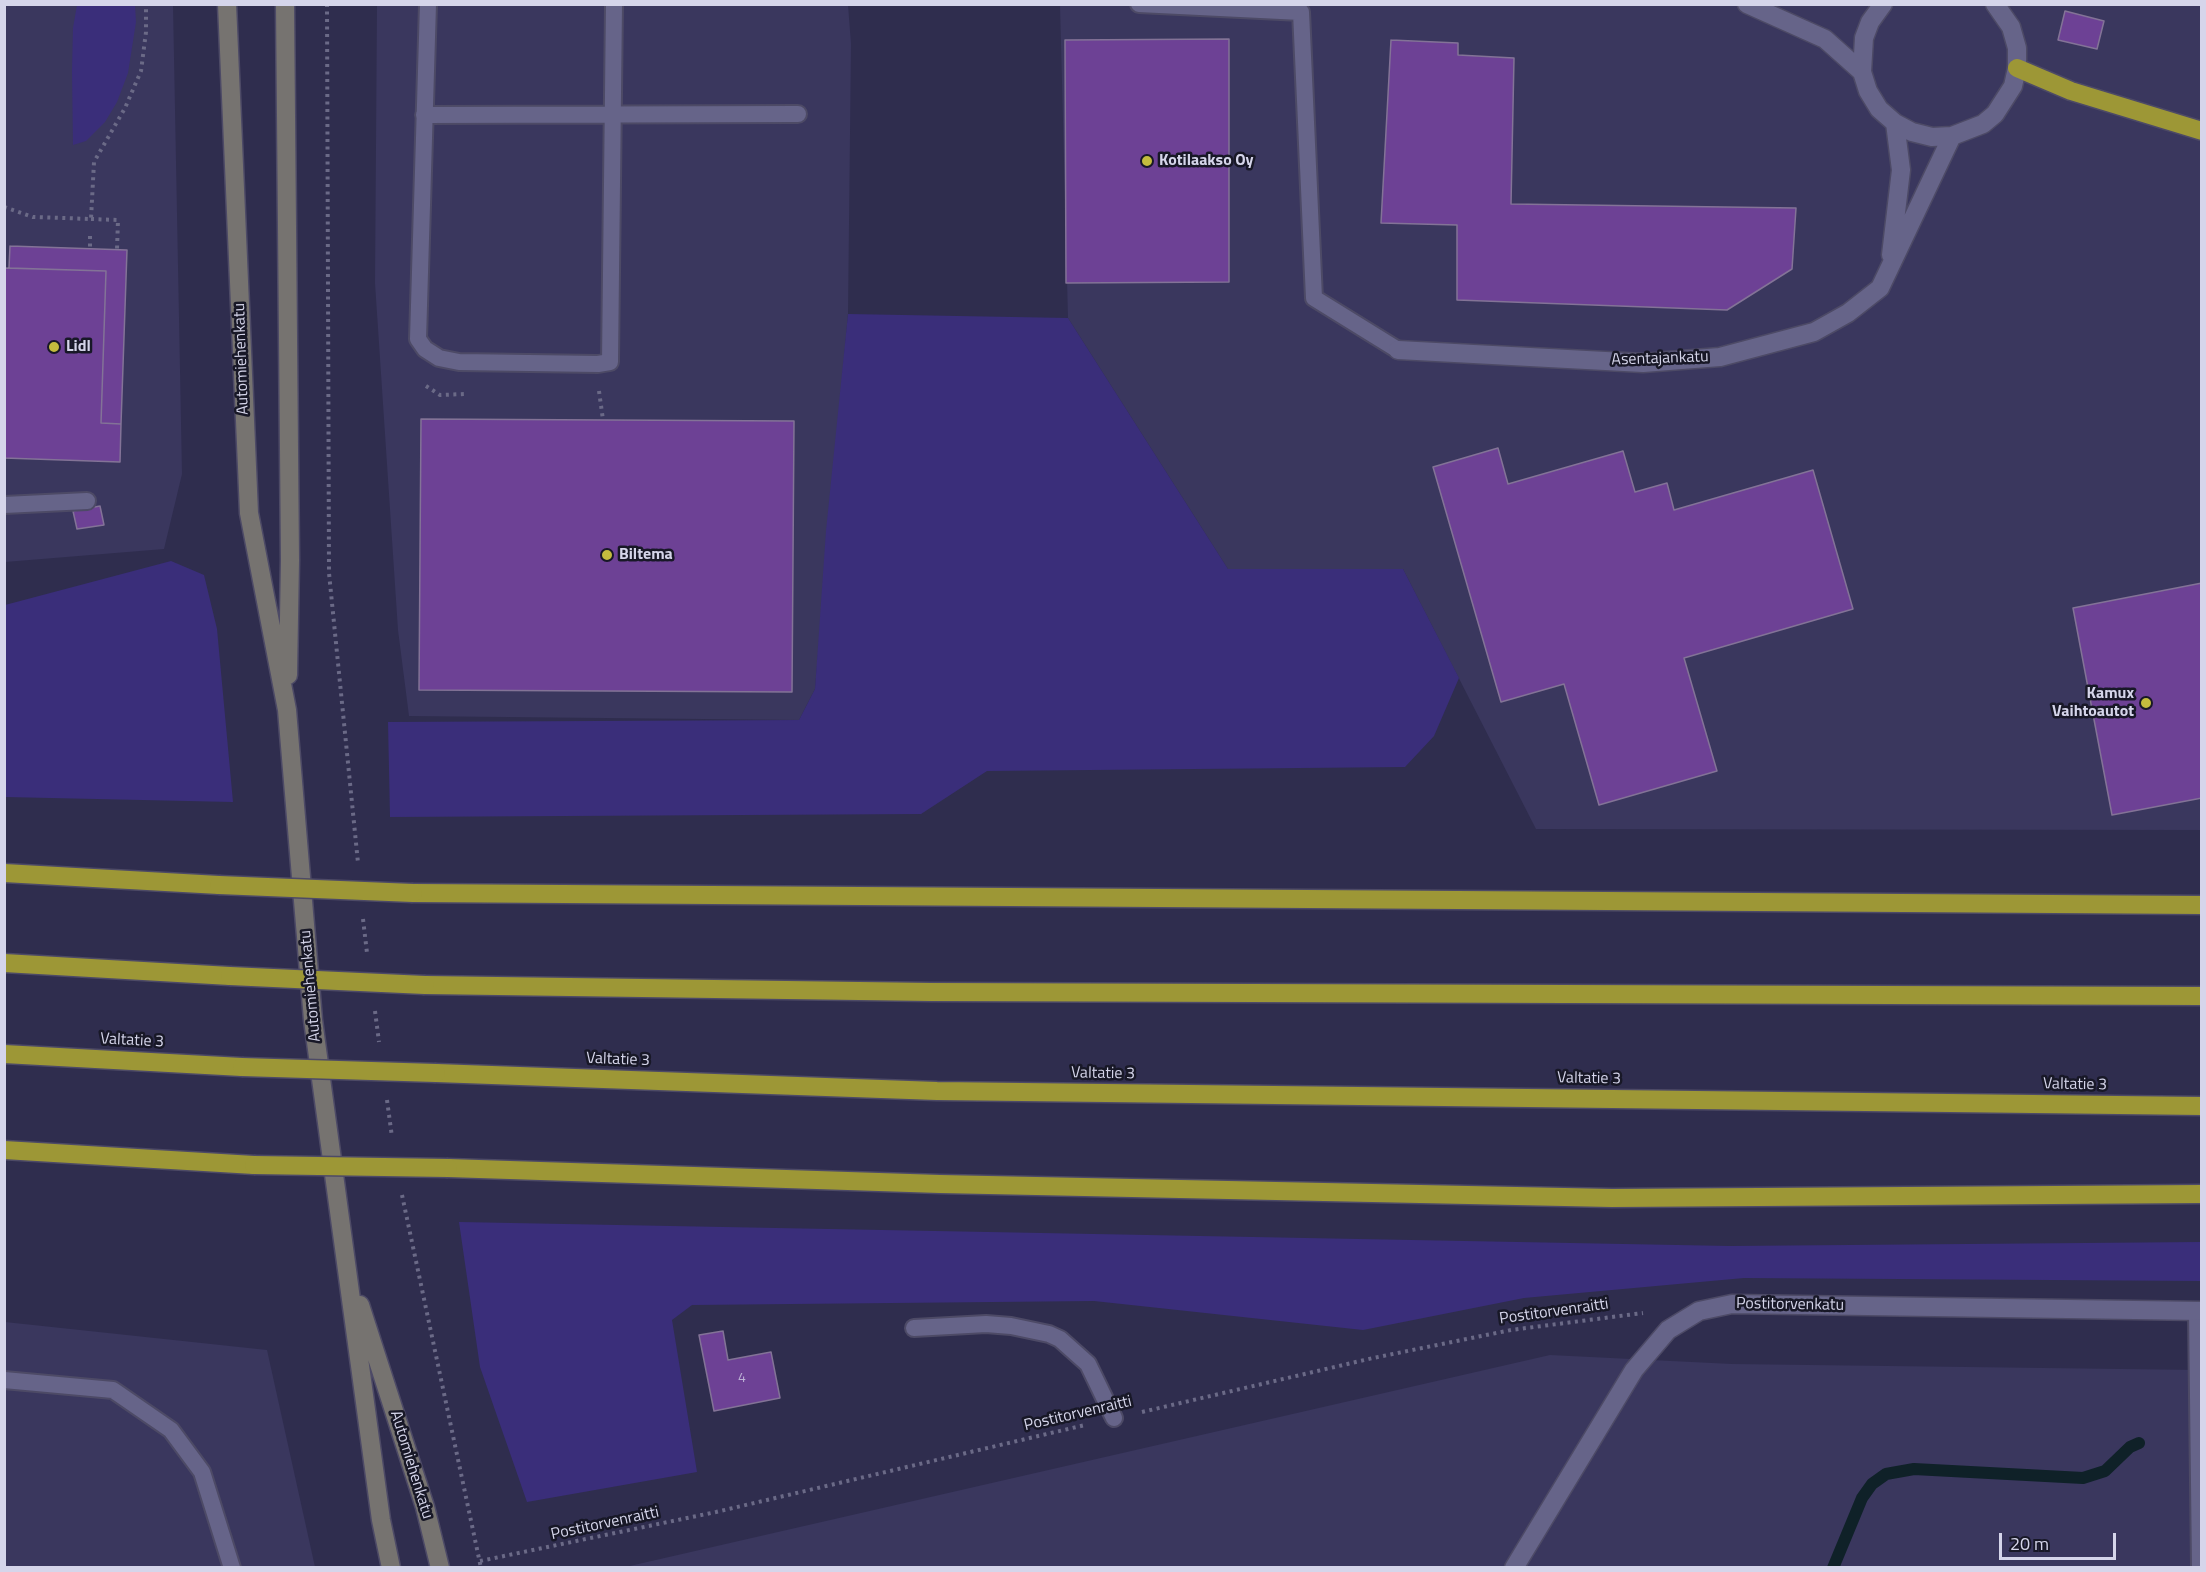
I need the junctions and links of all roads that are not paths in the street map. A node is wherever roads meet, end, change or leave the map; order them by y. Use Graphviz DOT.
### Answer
graph roads {
  1 [pos="227,4"];
  2 [pos="285,4"];
  3 [pos="428,4"];
  4 [pos="614,4"];
  5 [pos="1139,4"];
  6 [pos="1746,4"];
  7 [pos="1884,4"];
  8 [pos="1998,6"];
  9 [pos="2017,68"];
  10 [pos="1862,72"];
  11 [pos="612,114"];
  12 [pos="798,114"];
  13 [pos="424,115"];
  14 [pos="1895,123"];
  15 [pos="2202,131"];
  16 [pos="1953,136"];
  17 [pos="1890,265"];
  18 [pos="1398,350"];
  19 [pos="87,501"];
  20 [pos="4,505"];
  21 [pos="287,710"];
  22 [pos="4,873"];
  23 [pos="2202,905"];
  24 [pos="4,963"];
  25 [pos="2202,996"];
  26 [pos="4,1053"];
  27 [pos="2202,1106"];
  28 [pos="4,1150"];
  29 [pos="2202,1194"];
  30 [pos="346,1260"];
  31 [pos="2200,1311"];
  32 [pos="914,1328"];
  33 [pos="4,1380"];
  34 [pos="1114,1418"];
  35 [pos="232,1568"];
  36 [pos="391,1568"];
  37 [pos="440,1568"];
  38 [pos="1514,1568"];
  39 [pos="2200,1568"];
  1 -- 21 [label="main road, Automiehenkatu"];
  2 -- 21 [label="main road, Automiehenkatu"];
  3 -- 13 [label="lane"];
  4 -- 11 [label="lane"];
  5 -- 18 [label="lane"];
  6 -- 10 [label="street"];
  7 -- 10 [label="street"];
  8 -- 9 [label="street"];
  9 -- 15 [label="highway"];
  9 -- 16 [label="street"];
  10 -- 14 [label="street"];
  11 -- 12 [label="lane"];
  11 -- 13 [label="lane"];
  11 -- 13 [label="lane"];
  14 -- 16 [label="street"];
  14 -- 17 [label="street, Asentajankatu"];
  16 -- 17 [label="street, Asentajankatu"];
  17 -- 18 [label="street, Asentajankatu"];
  19 -- 20 [label="lane"];
  21 -- 30 [label="main road, Automiehenkatu"];
  22 -- 23 [label="highway, bridge"];
  24 -- 25 [label="highway, bridge"];
  26 -- 27 [label="highway, Valtatie 3, bridge"];
  28 -- 29 [label="highway, bridge"];
  30 -- 36 [label="main road, Automiehenkatu"];
  30 -- 37 [label="main road, Automiehenkatu"];
  31 -- 38 [label="street, Postitorvenkatu"];
  31 -- 39 [label="lane"];
  32 -- 34 [label="lane"];
  33 -- 35 [label="lane"];
}
